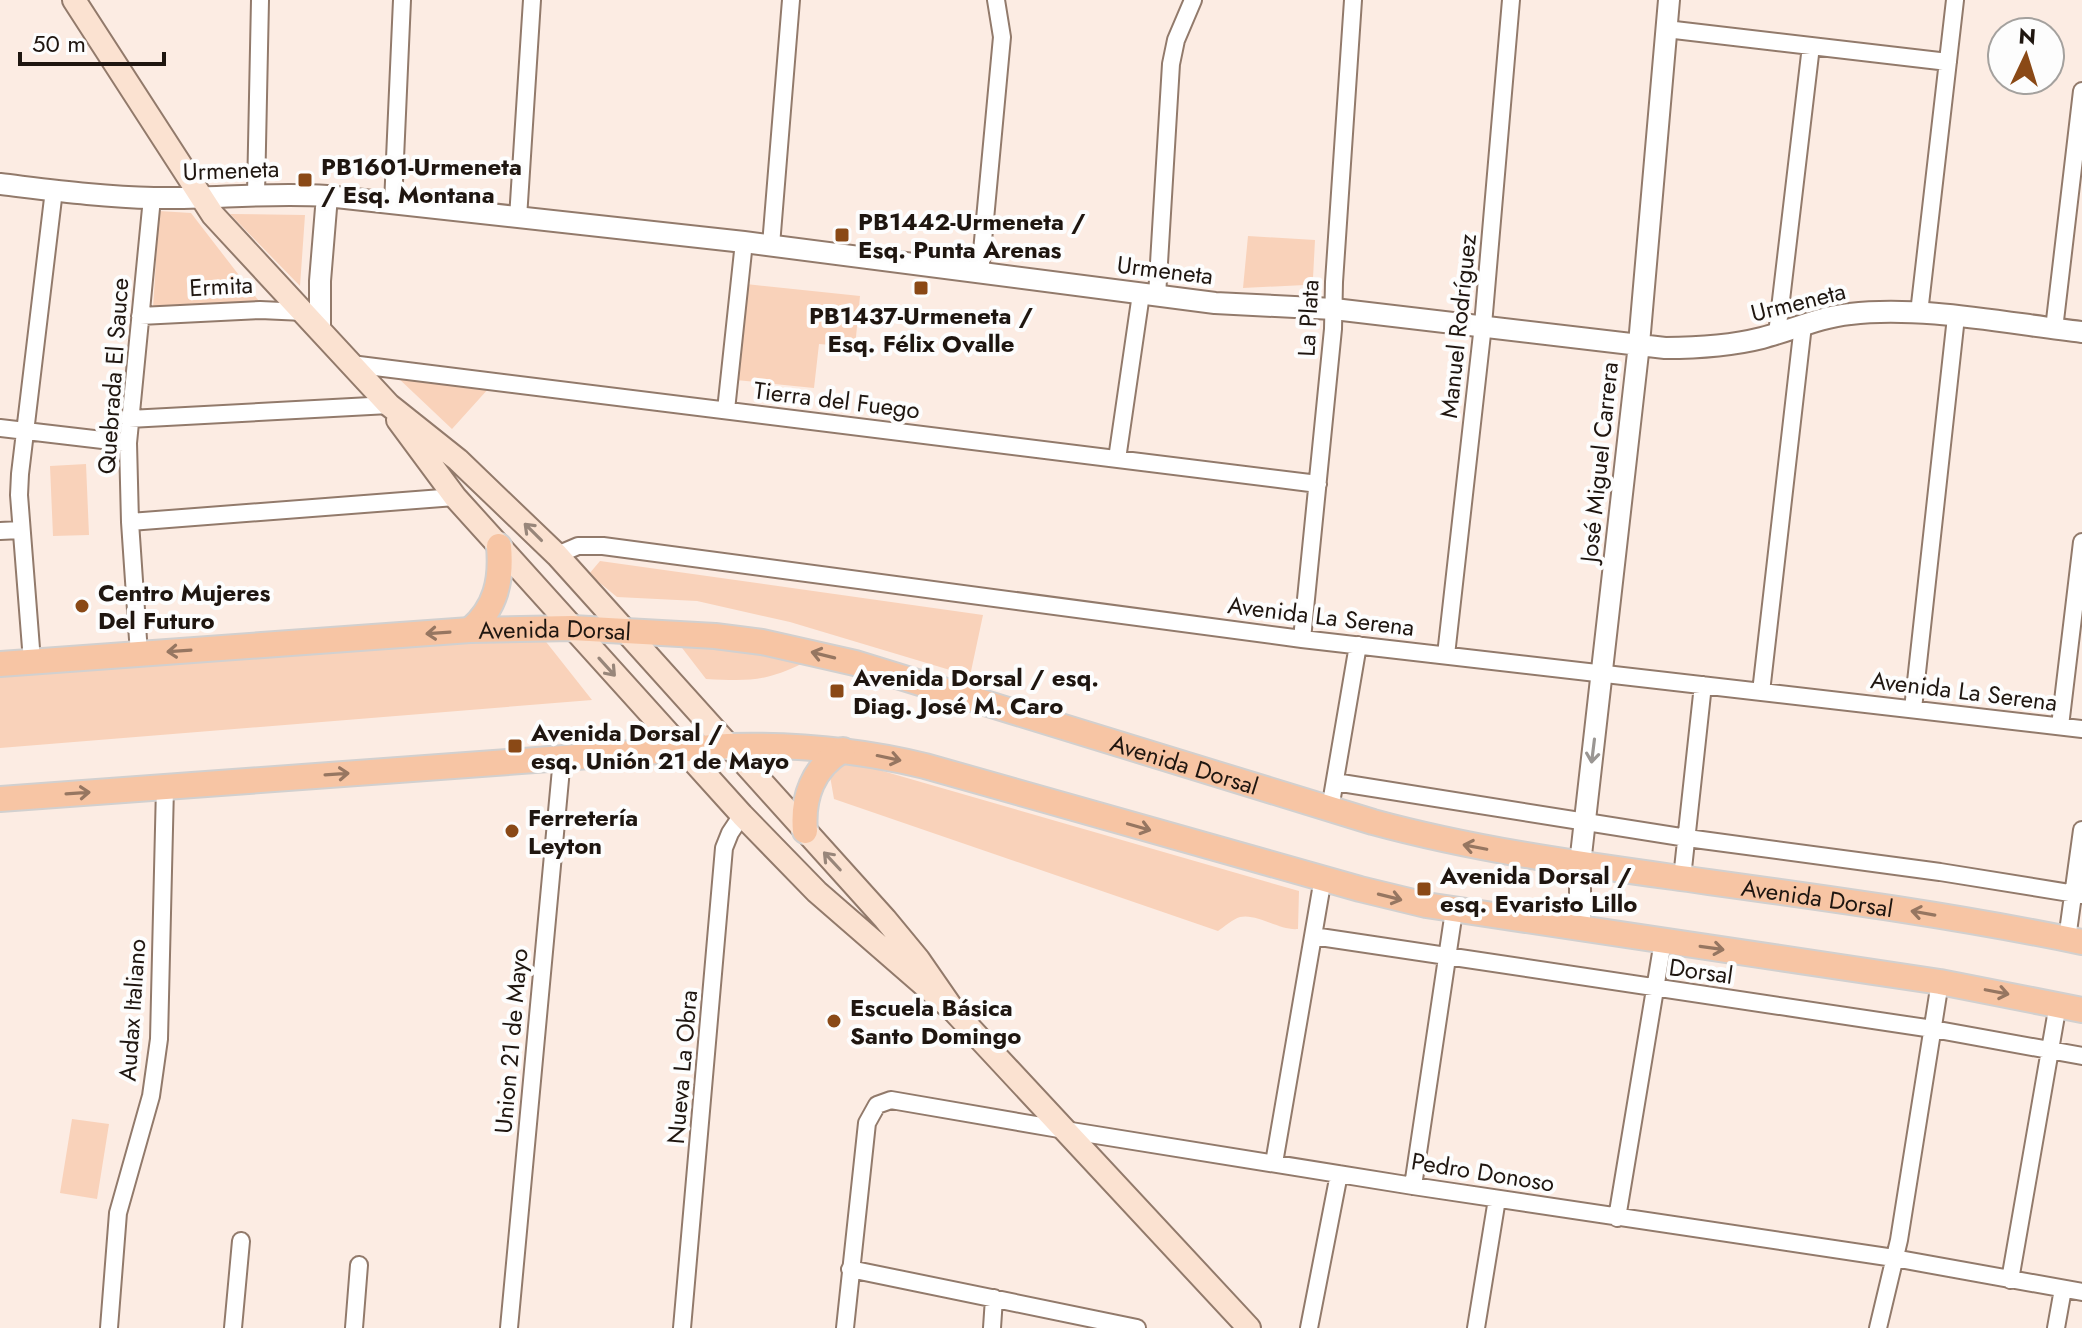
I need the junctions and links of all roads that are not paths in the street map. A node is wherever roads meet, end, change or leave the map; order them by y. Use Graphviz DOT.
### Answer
graph roads {
  1 [pos="74,0"];
  2 [pos="260,0"];
  3 [pos="402,0"];
  4 [pos="532,0"];
  5 [pos="791,0"];
  6 [pos="996,0"];
  7 [pos="1193,0"];
  8 [pos="1353,0"];
  9 [pos="1511,0"];
  10 [pos="1669,0"];
  11 [pos="1955,0"];
  12 [pos="1666,29"];
  13 [pos="1811,46"];
  14 [pos="1948,62"];
  15 [pos="2082,91"];
  16 [pos="0,184"];
  17 [pos="54,190"];
  18 [pos="256,194"];
  19 [pos="327,196"];
  20 [pos="200,197"];
  21 [pos="152,198"];
  22 [pos="393,204"];
  23 [pos="518,218"];
  24 [pos="744,242"];
  25 [pos="771,245"];
  26 [pos="980,273"];
  27 [pos="1149,295"];
  28 [pos="1334,309"];
  29 [pos="304,312"];
  30 [pos="1919,313"];
  31 [pos="140,316"];
  32 [pos="1956,317"];
  33 [pos="1483,325"];
  34 [pos="1803,325"];
  35 [pos="2054,329"];
  36 [pos="320,330"];
  37 [pos="2082,332"];
  38 [pos="1777,334"];
  39 [pos="1639,344"];
  40 [pos="351,364"];
  41 [pos="389,405"];
  42 [pos="726,410"];
  43 [pos="129,419"];
  44 [pos="0,428"];
  45 [pos="24,431"];
  46 [pos="128,443"];
  47 [pos="1117,459"];
  48 [pos="1318,484"];
  49 [pos="455,497"];
  50 [pos="130,522"];
  51 [pos="21,530"];
  52 [pos="0,531"];
  53 [pos="2082,542"];
  54 [pos="499,546"];
  55 [pos="557,555"];
  56 [pos="572,628"];
  57 [pos="625,629"];
  58 [pos="470,630"];
  59 [pos="1302,639"];
  60 [pos="1358,645"];
  61 [pos="139,654"];
  62 [pos="1446,655"];
  63 [pos="32,661"];
  64 [pos="0,664"];
  65 [pos="1602,673"];
  66 [pos="1703,685"];
  67 [pos="1761,692"];
  68 [pos="1913,709"];
  69 [pos="2060,726"];
  70 [pos="2082,729"];
  71 [pos="728,746"];
  72 [pos="682,749"];
  73 [pos="843,750"];
  74 [pos="562,758"];
  75 [pos="1335,782"];
  76 [pos="165,787"];
  77 [pos="0,799"];
  78 [pos="1330,809"];
  79 [pos="742,815"];
  80 [pos="1585,822"];
  81 [pos="2082,830"];
  82 [pos="805,831"];
  83 [pos="1687,838"];
  84 [pos="1580,864"];
  85 [pos="1323,878"];
  86 [pos="1682,878"];
  87 [pos="2078,894"];
  88 [pos="1454,911"];
  89 [pos="1580,929"];
  90 [pos="1313,936"];
  91 [pos="1663,941"];
  92 [pos="2075,941"];
  93 [pos="1448,956"];
  94 [pos="1940,982"];
  95 [pos="1655,988"];
  96 [pos="2058,1004"];
  97 [pos="2082,1010"];
  98 [pos="954,1011"];
  99 [pos="1933,1029"];
  100 [pos="2050,1050"];
  101 [pos="2082,1056"];
  102 [pos="1065,1130"];
  103 [pos="1274,1163"];
  104 [pos="1339,1174"];
  105 [pos="1413,1186"];
  106 [pos="1497,1199"];
  107 [pos="1617,1218"];
  108 [pos="241,1241"];
  109 [pos="1894,1258"];
  110 [pos="359,1265"];
  111 [pos="850,1269"];
  112 [pos="2010,1280"];
  113 [pos="2063,1289"];
  114 [pos="2082,1292"];
  115 [pos="994,1298"];
  116 [pos="109,1328"];
  117 [pos="233,1328"];
  118 [pos="354,1328"];
  119 [pos="509,1328"];
  120 [pos="682,1328"];
  121 [pos="845,1328"];
  122 [pos="992,1328"];
  123 [pos="1137,1328"];
  124 [pos="1249,1328"];
  125 [pos="1309,1328"];
  126 [pos="1476,1328"];
  127 [pos="1878,1328"];
  128 [pos="2056,1328"];
  1 -- 20 [label="main road"];
  2 -- 18 [label="street"];
  3 -- 22 [label="street"];
  4 -- 23 [label="street"];
  5 -- 25 [label="street"];
  6 -- 26 [label="street"];
  7 -- 27 [label="street"];
  8 -- 28 [label="street, La Plata"];
  9 -- 33 [label="street, Manuel Rodríguez"];
  10 -- 12 [label="street, José Miguel Carrera"];
  11 -- 14 [label="street"];
  12 -- 13 [label="street"];
  12 -- 39 [label="street, José Miguel Carrera"];
  13 -- 14 [label="street"];
  13 -- 38 [label="street"];
  14 -- 30 [label="street"];
  15 -- 35 [label="street"];
  16 -- 17 [label="street, Urmeneta"];
  17 -- 21 [label="street, Urmeneta"];
  17 -- 45 [label="street"];
  18 -- 19 [label="street, Urmeneta"];
  18 -- 20 [label="street, Urmeneta"];
  19 -- 22 [label="street, Urmeneta"];
  19 -- 36 [label="street"];
  20 -- 21 [label="street, Urmeneta"];
  20 -- 29 [label="main road"];
  21 -- 31 [label="street, Quebrada El Sauce"];
  22 -- 23 [label="street, Urmeneta"];
  23 -- 24 [label="street, Urmeneta"];
  24 -- 25 [label="street, Urmeneta"];
  24 -- 42 [label="street"];
  25 -- 26 [label="street, Urmeneta"];
  26 -- 27 [label="street, Urmeneta"];
  27 -- 28 [label="street, Urmeneta"];
  27 -- 47 [label="street"];
  28 -- 33 [label="street, Urmeneta"];
  28 -- 48 [label="street, La Plata"];
  29 -- 31 [label="street, Ermita"];
  29 -- 36 [label="main road"];
  30 -- 32 [label="street, Urmeneta"];
  30 -- 34 [label="street, Urmeneta"];
  31 -- 43 [label="street, Quebrada El Sauce"];
  32 -- 35 [label="street, Urmeneta"];
  32 -- 68 [label="street"];
  33 -- 39 [label="street, Urmeneta"];
  33 -- 62 [label="street, Manuel Rodríguez"];
  34 -- 38 [label="street, Urmeneta"];
  34 -- 67 [label="street"];
  35 -- 37 [label="street, Urmeneta"];
  36 -- 40 [label="main road"];
  38 -- 39 [label="street, Urmeneta"];
  39 -- 65 [label="street, José Miguel Carrera"];
  40 -- 41 [label="main road"];
  40 -- 42 [label="street, Tierra del Fuego"];
  41 -- 43 [label="street"];
  41 -- 49 [label="main road"];
  55 -- 41 [label="main road, one-way"];
  42 -- 47 [label="street, Tierra del Fuego"];
  43 -- 46 [label="street, Quebrada El Sauce"];
  44 -- 45 [label="street"];
  45 -- 46 [label="street"];
  45 -- 51 [label="street"];
  46 -- 50 [label="street, Quebrada El Sauce"];
  47 -- 48 [label="street, Tierra del Fuego"];
  48 -- 59 [label="street, La Plata"];
  49 -- 50 [label="street"];
  49 -- 54 [label="main road"];
  50 -- 61 [label="street, Quebrada El Sauce"];
  51 -- 52 [label="street"];
  51 -- 63 [label="street"];
  53 -- 69 [label="street"];
  54 -- 56 [label="main road"];
  54 -- 58 [label="main road"];
  55 -- 57 [label="main road"];
  55 -- 59 [label="street, Avenida La Serena"];
  56 -- 57 [label="main road, Avenida Dorsal"];
  56 -- 58 [label="main road, Avenida Dorsal"];
  56 -- 72 [label="main road, one-way"];
  57 -- 71 [label="main road"];
  78 -- 57 [label="main road, Avenida Dorsal, one-way"];
  58 -- 61 [label="main road, Avenida Dorsal, one-way"];
  59 -- 60 [label="street, Avenida La Serena"];
  60 -- 62 [label="street, Avenida La Serena"];
  60 -- 75 [label="street"];
  61 -- 63 [label="main road, Avenida Dorsal"];
  62 -- 65 [label="street, Avenida La Serena"];
  63 -- 64 [label="main road, Avenida Dorsal"];
  65 -- 66 [label="street, Avenida La Serena"];
  65 -- 80 [label="street, José Miguel Carrera, one-way"];
  66 -- 67 [label="street, Avenida La Serena"];
  66 -- 83 [label="street"];
  67 -- 68 [label="street, Avenida La Serena"];
  68 -- 69 [label="street, Avenida La Serena"];
  69 -- 70 [label="street, Avenida La Serena"];
  71 -- 72 [label="main road"];
  71 -- 73 [label="main road"];
  71 -- 82 [label="main road"];
  72 -- 74 [label="main road"];
  72 -- 79 [label="main road"];
  73 -- 82 [label="main road"];
  73 -- 85 [label="main road, one-way"];
  76 -- 74 [label="main road, one-way"];
  74 -- 119 [label="street, Union 21 de Mayo"];
  75 -- 78 [label="street"];
  75 -- 80 [label="street, Avenida Dorsal"];
  77 -- 76 [label="main road, one-way"];
  76 -- 116 [label="street, Audax Italiano"];
  84 -- 78 [label="main road, Avenida Dorsal, one-way"];
  79 -- 98 [label="main road"];
  79 -- 120 [label="street, Nueva La Obra"];
  80 -- 83 [label="street, Avenida Dorsal"];
  80 -- 84 [label="street, José Miguel Carrera"];
  81 -- 87 [label="street"];
  98 -- 82 [label="main road, one-way"];
  83 -- 86 [label="street"];
  83 -- 87 [label="street, Avenida Dorsal"];
  84 -- 86 [label="main road, Avenida Dorsal"];
  84 -- 89 [label="street, José Miguel Carrera"];
  85 -- 88 [label="main road, one-way"];
  85 -- 90 [label="street"];
  92 -- 86 [label="main road, Avenida Dorsal, one-way"];
  87 -- 92 [label="street"];
  88 -- 89 [label="main road"];
  88 -- 93 [label="street"];
  89 -- 91 [label="main road"];
  90 -- 93 [label="street, Dorsal"];
  90 -- 103 [label="street"];
  91 -- 94 [label="main road, one-way"];
  91 -- 95 [label="street"];
  93 -- 95 [label="street, Dorsal"];
  93 -- 105 [label="street"];
  94 -- 96 [label="main road, one-way"];
  94 -- 99 [label="street"];
  95 -- 99 [label="street, Dorsal"];
  95 -- 107 [label="street"];
  96 -- 97 [label="main road"];
  96 -- 100 [label="street"];
  98 -- 102 [label="main road"];
  99 -- 100 [label="street, Dorsal"];
  99 -- 109 [label="street"];
  100 -- 101 [label="street, Dorsal"];
  100 -- 112 [label="street"];
  102 -- 103 [label="street, Pedro Donoso"];
  102 -- 111 [label="street, Pedro Donoso"];
  102 -- 124 [label="main road"];
  103 -- 104 [label="street, Pedro Donoso"];
  104 -- 105 [label="street, Pedro Donoso"];
  104 -- 125 [label="street"];
  105 -- 106 [label="street, Pedro Donoso"];
  106 -- 107 [label="street, Pedro Donoso"];
  106 -- 126 [label="street"];
  107 -- 109 [label="street, Pedro Donoso"];
  108 -- 117 [label="street"];
  109 -- 112 [label="street, Pedro Donoso"];
  109 -- 127 [label="street"];
  110 -- 118 [label="street"];
  111 -- 115 [label="street"];
  111 -- 121 [label="street"];
  112 -- 113 [label="street, Pedro Donoso"];
  113 -- 114 [label="street, Pedro Donoso"];
  113 -- 128 [label="street"];
  115 -- 122 [label="street"];
  115 -- 123 [label="street"];
}
